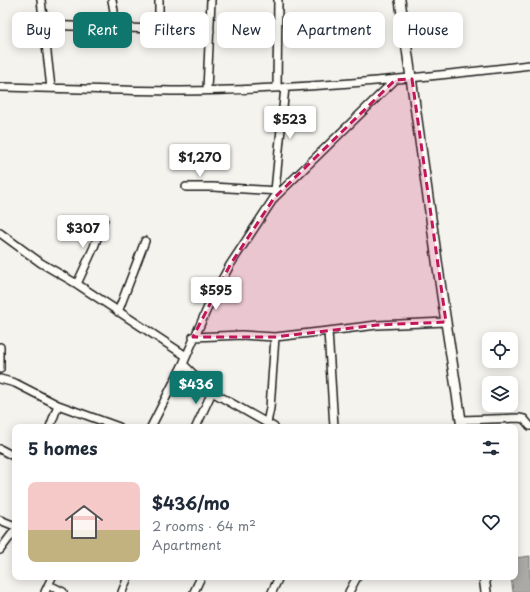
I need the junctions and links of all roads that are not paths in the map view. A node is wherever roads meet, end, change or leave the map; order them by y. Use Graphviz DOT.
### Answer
graph roads {
  1 [pos="41,0"];
  2 [pos="112,0"];
  3 [pos="159,0"];
  4 [pos="211,0"];
  5 [pos="278,0"];
  6 [pos="400,0"];
  7 [pos="42,12"];
  8 [pos="114,12"];
  9 [pos="159,12"];
  10 [pos="210,31"];
  11 [pos="47,48"];
  12 [pos="530,65"];
  13 [pos="412,79"];
  14 [pos="395,80"];
  15 [pos="0,87"];
  16 [pos="276,87"];
  17 [pos="284,87"];
  18 [pos="51,88"];
  19 [pos="207,90"];
  20 [pos="186,187"];
  21 [pos="277,191"];
  22 [pos="104,219"];
  23 [pos="0,233"];
  24 [pos="145,241"];
  25 [pos="77,284"];
  26 [pos="118,312"];
  27 [pos="446,322"];
  28 [pos="328,331"];
  29 [pos="275,337"];
  30 [pos="193,338"];
  31 [pos="0,347"];
  32 [pos="186,356"];
  33 [pos="183,364"];
  34 [pos="0,369"];
  35 [pos="0,379"];
  36 [pos="212,392"];
  37 [pos="58,405"];
  38 [pos="51,424"];
  39 [pos="111,424"];
  40 [pos="153,424"];
  41 [pos="197,424"];
  42 [pos="268,424"];
  43 [pos="272,424"];
  44 [pos="334,424"];
  45 [pos="462,424"];
  46 [pos="530,426"];
  47 [pos="0,449"];
  48 [pos="12,455"];
  49 [pos="0,520"];
  50 [pos="12,525"];
  51 [pos="12,534"];
  52 [pos="0,550"];
  53 [pos="127,580"];
  54 [pos="200,580"];
  55 [pos="278,580"];
  56 [pos="355,580"];
  57 [pos="484,580"];
  58 [pos="47,589"];
  59 [pos="62,592"];
  60 [pos="122,592"];
  61 [pos="194,592"];
  62 [pos="272,592"];
  63 [pos="349,592"];
  64 [pos="486,592"];
  1 -- 7 [label="street"];
  2 -- 8 [label="street"];
  3 -- 9 [label="street"];
  4 -- 10 [label="street"];
  5 -- 16 [label="street"];
  6 -- 13 [label="street"];
  10 -- 19 [label="street"];
  11 -- 18 [label="street"];
  12 -- 13 [label="street"];
  13 -- 14 [label="street"];
  13 -- 27 [label="street"];
  14 -- 17 [label="street"];
  14 -- 21 [label="street"];
  15 -- 18 [label="street"];
  16 -- 17 [label="street"];
  16 -- 19 [label="street"];
  17 -- 21 [label="street"];
  18 -- 19 [label="street"];
  20 -- 21 [label="street"];
  21 -- 30 [label="street"];
  22 -- 25 [label="street"];
  23 -- 25 [label="street"];
  24 -- 26 [label="street"];
  25 -- 26 [label="street"];
  26 -- 32 [label="street"];
  27 -- 28 [label="street"];
  27 -- 45 [label="street"];
  28 -- 29 [label="street"];
  28 -- 44 [label="street"];
  29 -- 30 [label="street"];
  29 -- 43 [label="street"];
  30 -- 32 [label="street"];
  31 -- 34 [label="street"];
  32 -- 33 [label="street"];
  33 -- 36 [label="street"];
  33 -- 40 [label="street"];
  35 -- 37 [label="street"];
  36 -- 41 [label="street"];
  36 -- 42 [label="street"];
  37 -- 38 [label="street"];
  37 -- 39 [label="street"];
  45 -- 46 [label="street"];
  47 -- 48 [label="street"];
  49 -- 50 [label="street"];
  51 -- 52 [label="street"];
  53 -- 60 [label="street"];
  54 -- 61 [label="street"];
  55 -- 62 [label="street"];
  56 -- 63 [label="street"];
  57 -- 64 [label="street"];
  58 -- 59 [label="street"];
}
